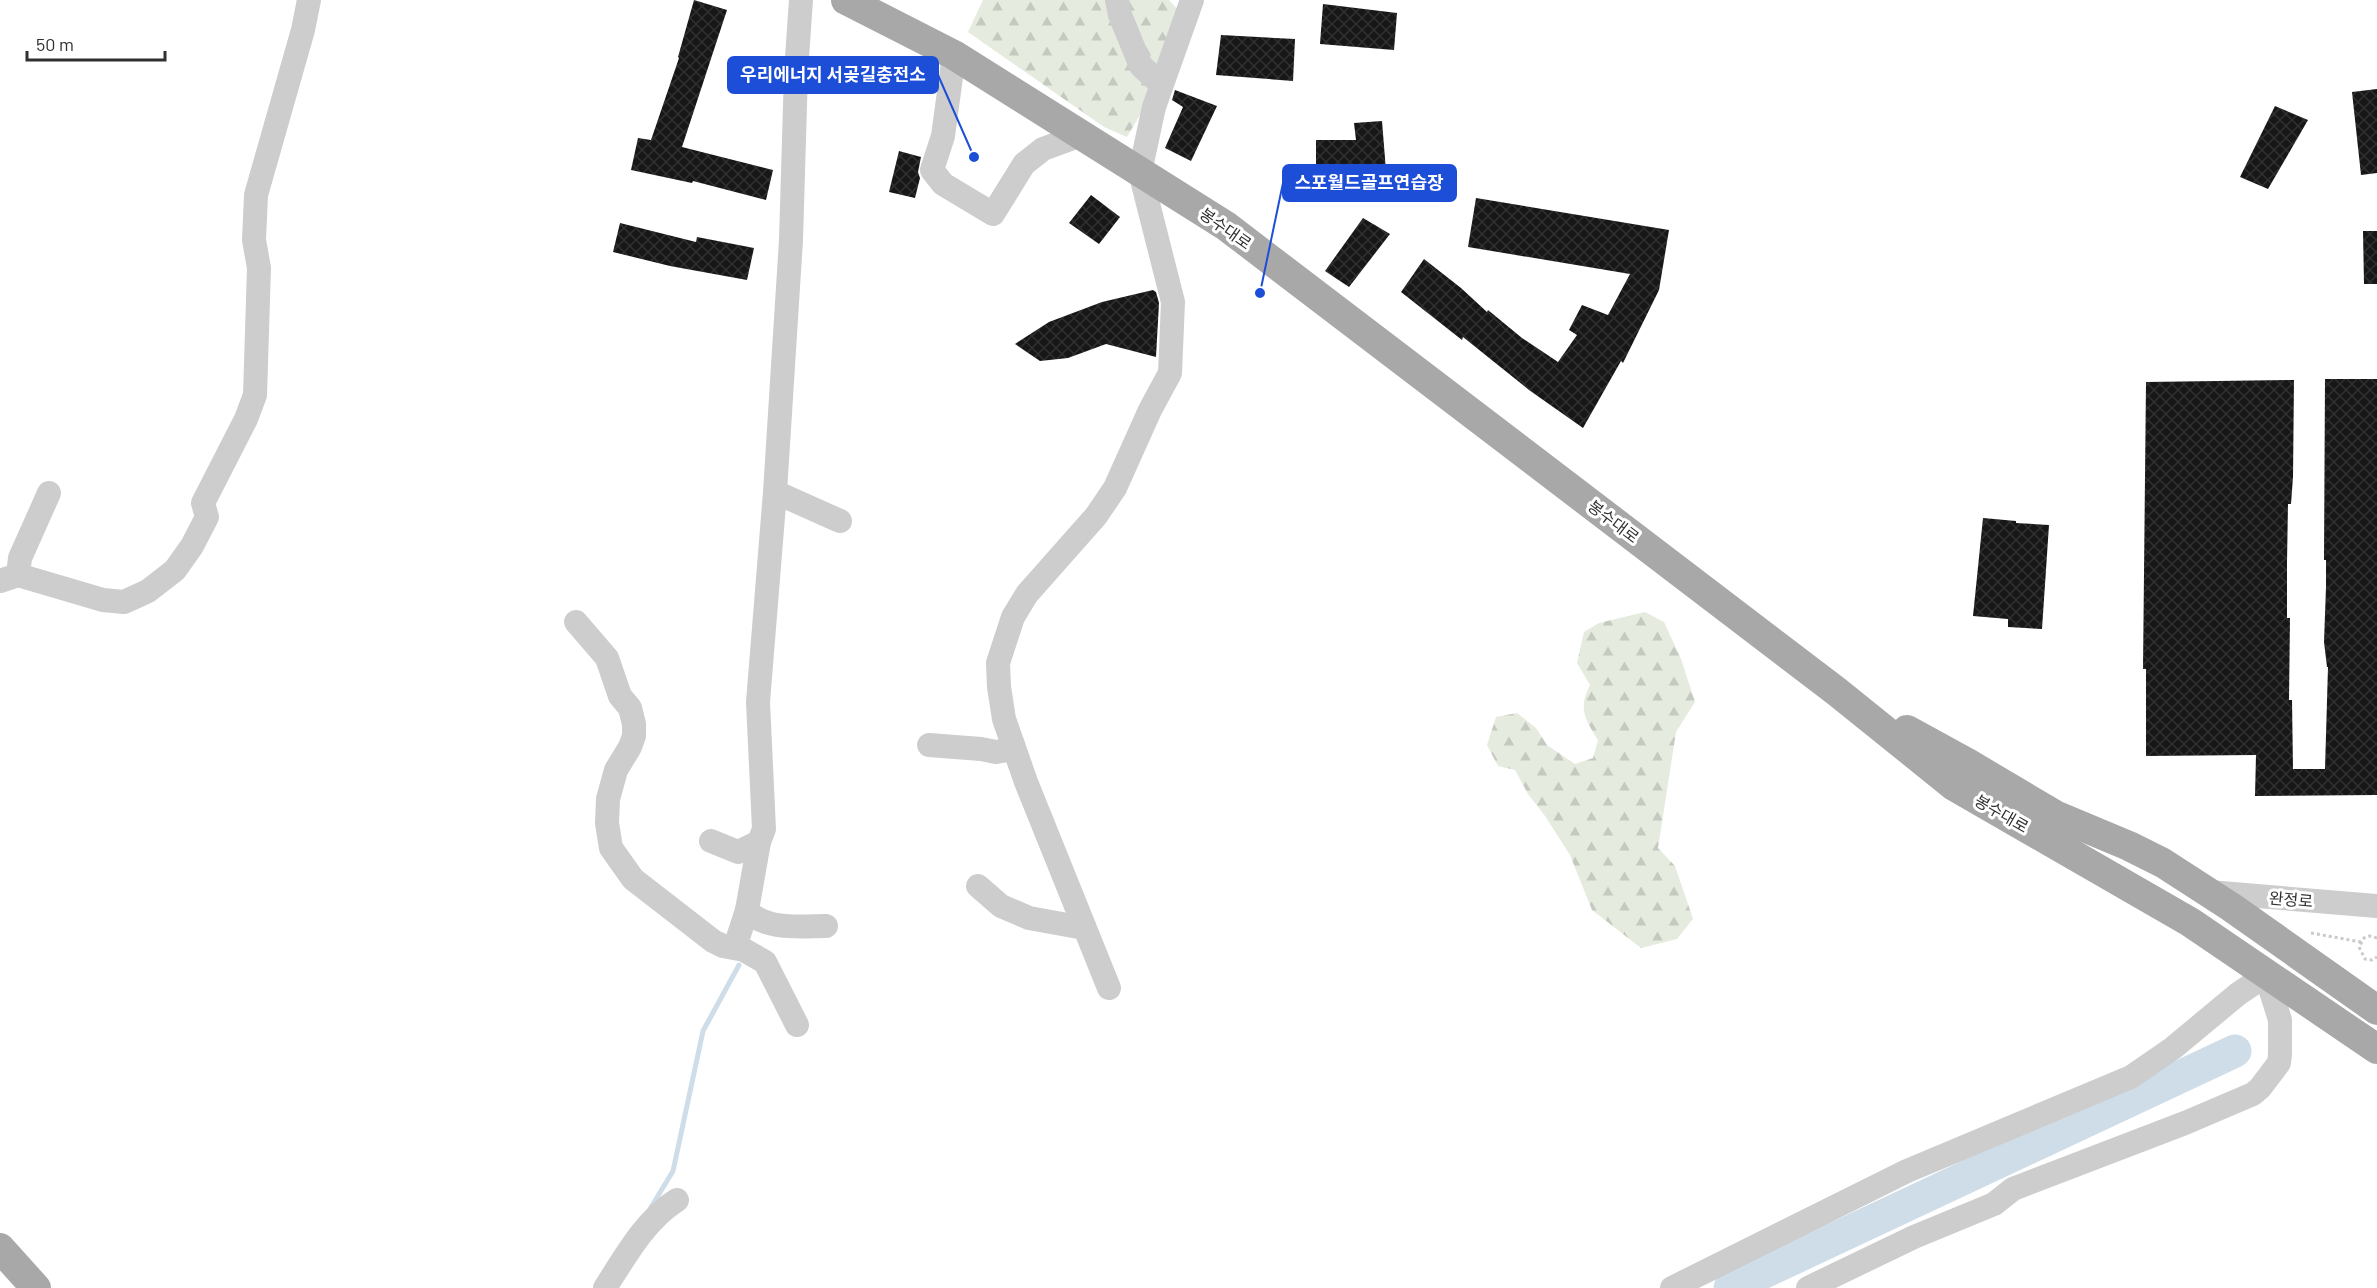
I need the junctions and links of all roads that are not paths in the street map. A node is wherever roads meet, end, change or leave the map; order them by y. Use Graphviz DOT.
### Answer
graph roads {
  1 [pos="309,0"];
  2 [pos="801,0"];
  3 [pos="846,0"];
  4 [pos="1117,0"];
  5 [pos="1191,0"];
  6 [pos="954,55"];
  7 [pos="1161,84"];
  8 [pos="1081,135"];
  9 [pos="1140,172"];
  10 [pos="775,492"];
  11 [pos="49,493"];
  12 [pos="840,521"];
  13 [pos="9,578"];
  14 [pos="576,622"];
  15 [pos="1836,691"];
  16 [pos="929,745"];
  17 [pos="1013,745"];
  18 [pos="711,841"];
  19 [pos="759,842"];
  20 [pos="2070,852"];
  21 [pos="978,885"];
  22 [pos="2206,892"];
  23 [pos="2377,906"];
  24 [pos="747,910"];
  25 [pos="826,926"];
  26 [pos="1084,928"];
  27 [pos="735,947"];
  28 [pos="2266,975"];
  29 [pos="2338,983"];
  30 [pos="1109,988"];
  31 [pos="2312,1006"];
  32 [pos="2377,1010"];
  33 [pos="796,1025"];
  34 [pos="2377,1049"];
  35 [pos="677,1200"];
  36 [pos="4,1254"];
  37 [pos="36,1288"];
  38 [pos="606,1288"];
  39 [pos="1672,1288"];
  40 [pos="1808,1288"];
  1 -- 13 [label="street"];
  2 -- 10 [label="street"];
  3 -- 6 [label="main road, 봉수대로"];
  4 -- 7 [label="street"];
  5 -- 7 [label="street"];
  6 -- 8 [label="main road, 봉수대로"];
  6 -- 8 [label="street"];
  7 -- 9 [label="street"];
  8 -- 9 [label="main road, 봉수대로"];
  9 -- 15 [label="main road, 봉수대로"];
  9 -- 17 [label="street"];
  10 -- 12 [label="street"];
  10 -- 19 [label="street"];
  11 -- 13 [label="street"];
  14 -- 27 [label="street"];
  15 -- 20 [label="main road, 봉수대로"];
  15 -- 22 [label="main road"];
  16 -- 17 [label="street"];
  17 -- 26 [label="street"];
  18 -- 19 [label="street"];
  19 -- 24 [label="street"];
  20 -- 22 [label="main road"];
  20 -- 28 [label="main road, 봉수대로"];
  21 -- 26 [label="street"];
  22 -- 23 [label="street, 완정로"];
  22 -- 29 [label="main road"];
  24 -- 25 [label="street"];
  24 -- 27 [label="street"];
  26 -- 30 [label="street"];
  27 -- 33 [label="street"];
  28 -- 31 [label="main road, 봉수대로"];
  28 -- 39 [label="street"];
  28 -- 40 [label="street"];
  29 -- 31 [label="main road"];
  29 -- 32 [label="main road"];
  31 -- 34 [label="main road, 봉수대로"];
  35 -- 38 [label="street"];
  36 -- 37 [label="main road"];
}
